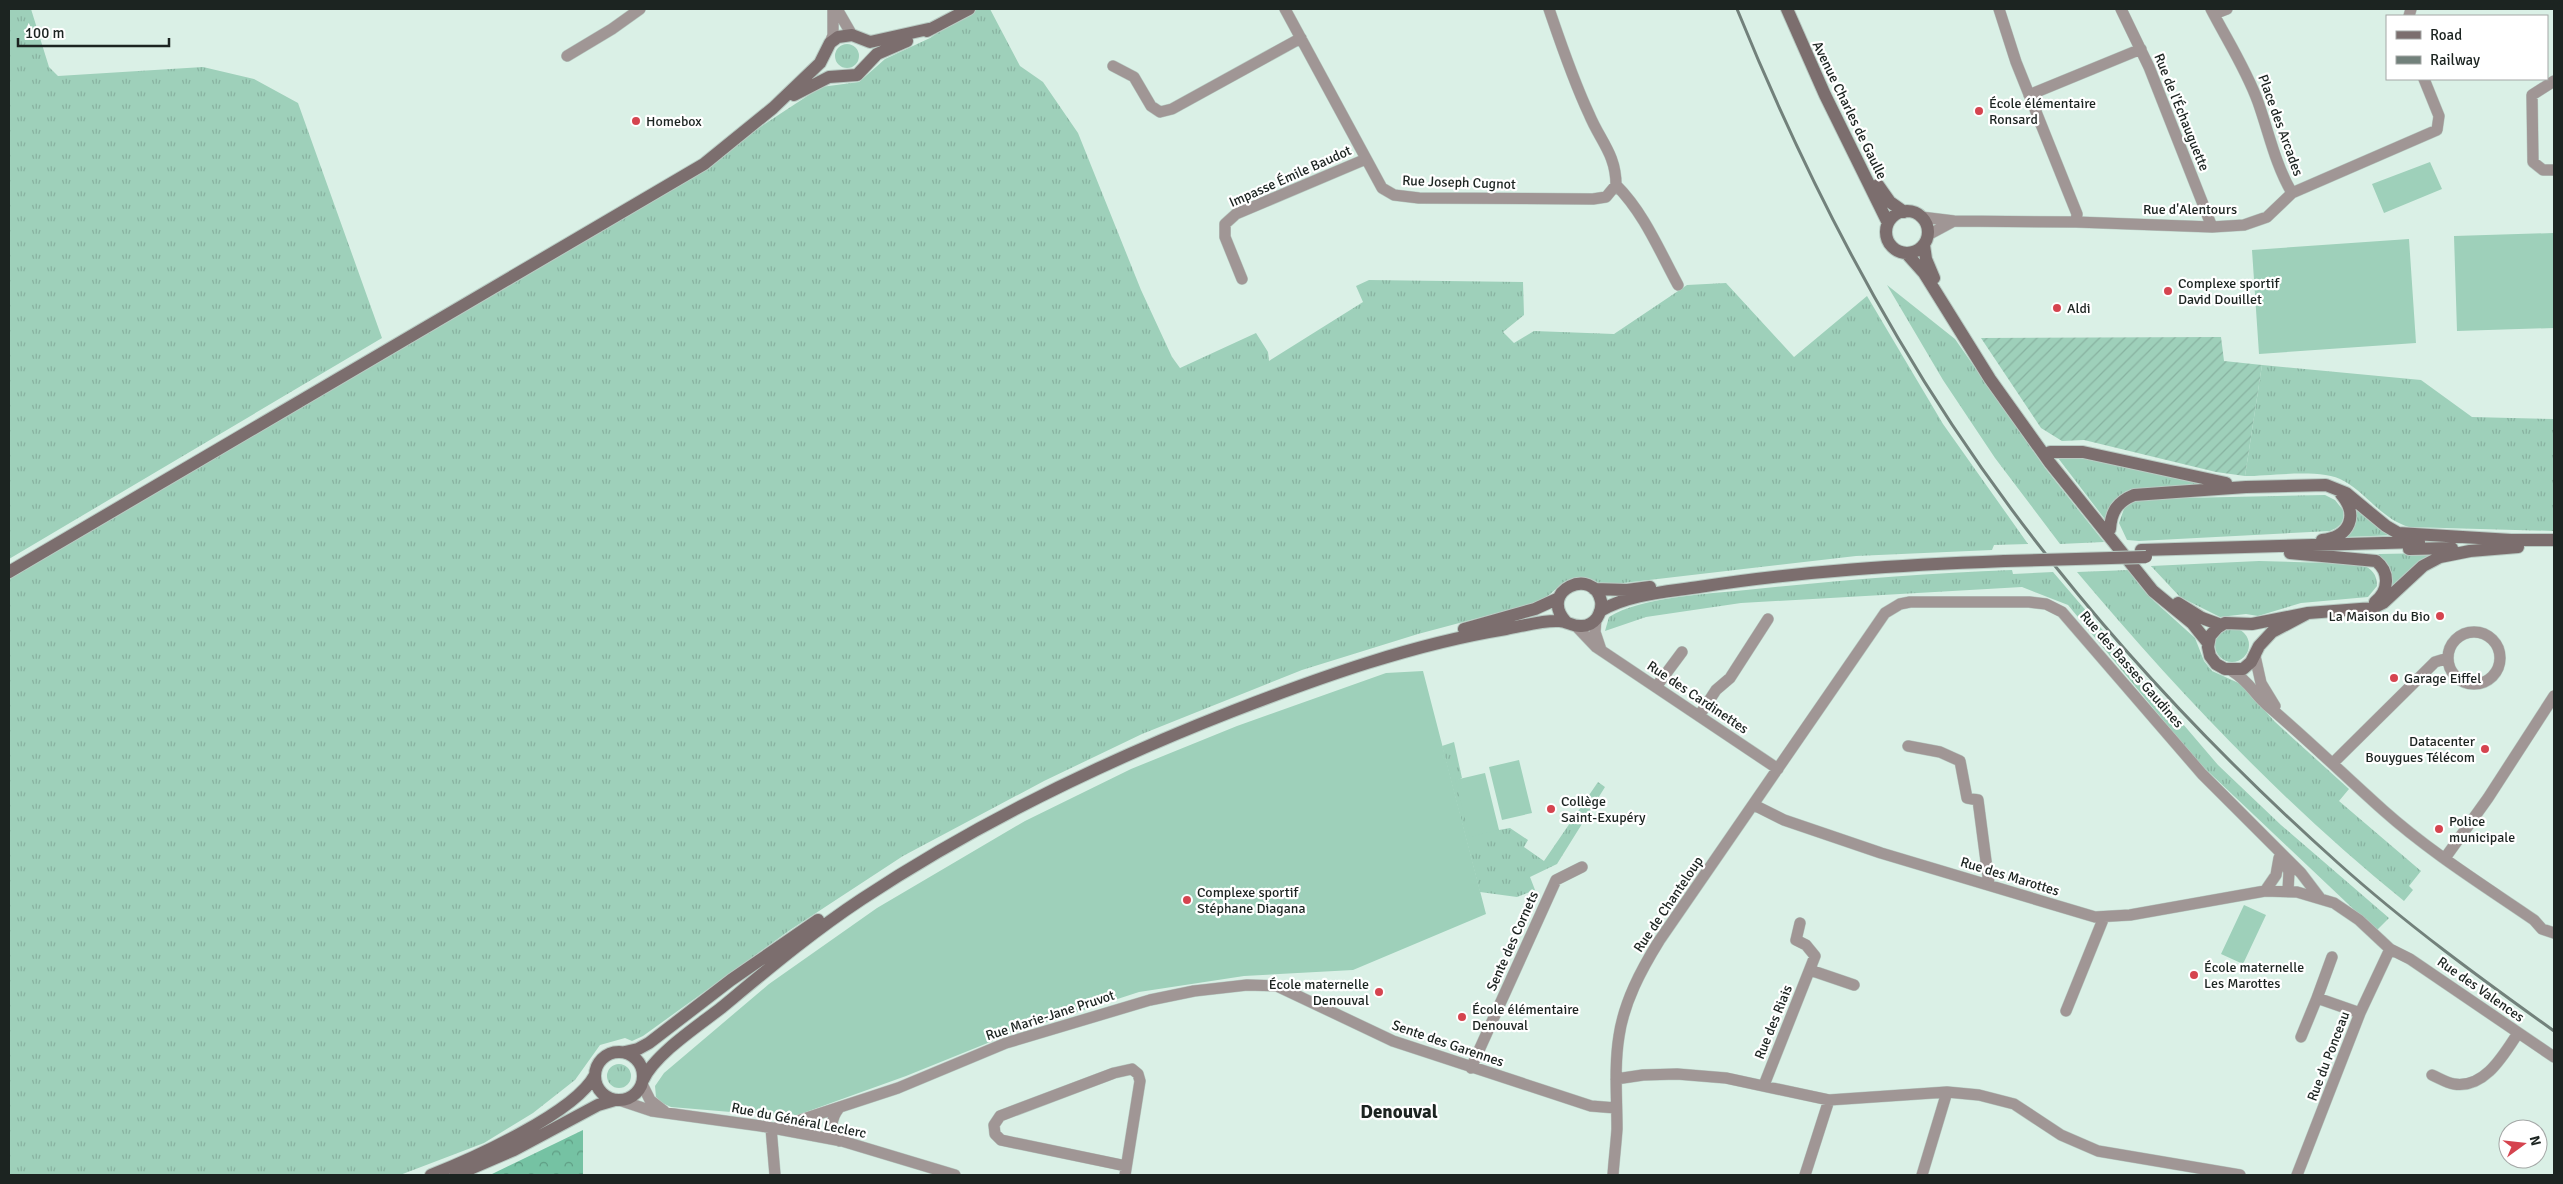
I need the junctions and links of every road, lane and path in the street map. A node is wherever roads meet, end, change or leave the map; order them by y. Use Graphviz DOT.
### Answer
graph roads {
  1 [pos="640,9"];
  2 [pos="835,9"];
  3 [pos="969,9"];
  4 [pos="1285,9"];
  5 [pos="1549,9"];
  6 [pos="1786,9"];
  7 [pos="1793,9"];
  8 [pos="1999,9"];
  9 [pos="2121,9"];
  10 [pos="2227,9"];
  11 [pos="2212,12"];
  12 [pos="933,28"];
  13 [pos="856,37"];
  14 [pos="1301,38"];
  15 [pos="828,48"];
  16 [pos="2141,49"];
  17 [pos="567,56"];
  18 [pos="866,65"];
  19 [pos="1113,66"];
  20 [pos="840,76"];
  21 [pos="2424,80"];
  22 [pos="2554,81"];
  23 [pos="2029,95"];
  24 [pos="773,108"];
  25 [pos="1366,159"];
  26 [pos="2554,170"];
  27 [pos="1616,185"];
  28 [pos="2292,193"];
  29 [pos="1904,212"];
  30 [pos="1921,216"];
  31 [pos="1954,221"];
  32 [pos="2076,222"];
  33 [pos="1888,223"];
  34 [pos="2212,227"];
  35 [pos="1926,240"];
  36 [pos="1907,254"];
  37 [pos="1242,279"];
  38 [pos="1678,285"];
  39 [pos="2050,452"];
  40 [pos="2246,487"];
  41 [pos="2336,488"];
  42 [pos="2110,529"];
  43 [pos="2554,540"];
  44 [pos="2514,543"];
  45 [pos="2260,546"];
  46 [pos="2554,548"];
  47 [pos="2143,554"];
  48 [pos="2290,554"];
  49 [pos="2003,557"];
  50 [pos="9,572"];
  51 [pos="1594,589"];
  52 [pos="1559,598"];
  53 [pos="2363,609"];
  54 [pos="2308,613"];
  55 [pos="1598,615"];
  56 [pos="1768,619"];
  57 [pos="1571,624"];
  58 [pos="2243,624"];
  59 [pos="2221,625"];
  60 [pos="2208,643"];
  61 [pos="1601,650"];
  62 [pos="1682,652"];
  63 [pos="2256,653"];
  64 [pos="2448,658"];
  65 [pos="2232,671"];
  66 [pos="1656,687"];
  67 [pos="2554,696"];
  68 [pos="1699,716"];
  69 [pos="2289,722"];
  70 [pos="1908,746"];
  71 [pos="2332,763"];
  72 [pos="1778,768"];
  73 [pos="1754,805"];
  74 [pos="2277,853"];
  75 [pos="2444,858"];
  76 [pos="1582,867"];
  77 [pos="2301,873"];
  78 [pos="1989,884"];
  79 [pos="2265,891"];
  80 [pos="2292,891"];
  81 [pos="2320,898"];
  82 [pos="2104,917"];
  83 [pos="1800,923"];
  84 [pos="2554,933"];
  85 [pos="2390,948"];
  86 [pos="2332,957"];
  87 [pos="1810,970"];
  88 [pos="1854,985"];
  89 [pos="1277,986"];
  90 [pos="2317,998"];
  91 [pos="2066,1011"];
  92 [pos="2360,1013"];
  93 [pos="2518,1033"];
  94 [pos="2301,1037"];
  95 [pos="625,1052"];
  96 [pos="2554,1057"];
  97 [pos="1471,1068"];
  98 [pos="595,1075"];
  99 [pos="2432,1075"];
  100 [pos="1616,1079"];
  101 [pos="643,1082"];
  102 [pos="1764,1085"];
  103 [pos="1947,1092"];
  104 [pos="617,1100"];
  105 [pos="1829,1100"];
  106 [pos="839,1108"];
  107 [pos="1616,1108"];
  108 [pos="664,1111"];
  109 [pos="774,1128"];
  110 [pos="839,1141"];
  111 [pos="1126,1170"];
  112 [pos="431,1175"];
  113 [pos="456,1175"];
  114 [pos="774,1175"];
  115 [pos="955,1175"];
  116 [pos="1613,1175"];
  117 [pos="1805,1175"];
  118 [pos="1922,1175"];
  119 [pos="2240,1175"];
  120 [pos="2298,1175"];
  1 -- 17 [label="street"];
  2 -- 13 [label="street"];
  2 -- 15 [label="street"];
  3 -- 12 [label="main road"];
  4 -- 14 [label="street, Rue Joseph Cugnot"];
  5 -- 27 [label="street"];
  6 -- 33 [label="main road, Avenue Charles de Gaulle"];
  7 -- 29 [label="main road, Avenue Charles de Gaulle"];
  8 -- 23 [label="street"];
  9 -- 16 [label="street, Rue de l'Échauguette"];
  10 -- 11 [label="street"];
  11 -- 28 [label="street, Place des Arcades"];
  12 -- 13 [label="main road"];
  12 -- 18 [label="main road"];
  13 -- 15 [label="main road"];
  13 -- 18 [label="main road"];
  14 -- 19 [label="street"];
  14 -- 25 [label="street, Rue Joseph Cugnot"];
  15 -- 20 [label="main road"];
  15 -- 24 [label="main road"];
  16 -- 23 [label="street"];
  16 -- 34 [label="street, Rue de l'Échauguette"];
  18 -- 20 [label="main road"];
  20 -- 24 [label="main road"];
  21 -- 28 [label="street, Rue d'Alentours"];
  22 -- 26 [label="street"];
  23 -- 32 [label="street"];
  24 -- 50 [label="main road"];
  25 -- 27 [label="street, Rue Joseph Cugnot"];
  25 -- 37 [label="street, Impasse Émile Baudot"];
  27 -- 38 [label="street"];
  28 -- 34 [label="street, Rue d'Alentours"];
  29 -- 30 [label="main road"];
  29 -- 33 [label="main road"];
  30 -- 31 [label="street, Rue d'Alentours"];
  30 -- 35 [label="main road"];
  31 -- 32 [label="street, Rue d'Alentours"];
  31 -- 35 [label="street, Rue d'Alentours"];
  32 -- 34 [label="street, Rue d'Alentours"];
  33 -- 36 [label="main road"];
  35 -- 36 [label="main road"];
  35 -- 39 [label="main road"];
  36 -- 60 [label="main road"];
  39 -- 40 [label="main road"];
  39 -- 42 [label="main road"];
  40 -- 41 [label="main road"];
  40 -- 42 [label="main road"];
  41 -- 44 [label="main road"];
  41 -- 45 [label="main road"];
  42 -- 59 [label="main road"];
  43 -- 44 [label="main road"];
  44 -- 45 [label="main road"];
  44 -- 46 [label="main road"];
  44 -- 48 [label="main road"];
  44 -- 53 [label="main road"];
  45 -- 47 [label="main road"];
  47 -- 48 [label="main road"];
  47 -- 49 [label="main road, bridge"];
  48 -- 53 [label="main road"];
  49 -- 51 [label="main road"];
  49 -- 55 [label="main road"];
  51 -- 52 [label="main road"];
  51 -- 55 [label="main road"];
  52 -- 57 [label="main road"];
  52 -- 95 [label="main road"];
  53 -- 54 [label="main road"];
  54 -- 58 [label="main road"];
  54 -- 63 [label="main road"];
  55 -- 57 [label="main road"];
  55 -- 61 [label="street"];
  56 -- 68 [label="street"];
  57 -- 61 [label="street, Rue des Cardinettes"];
  57 -- 101 [label="main road"];
  58 -- 59 [label="main road"];
  58 -- 63 [label="main road"];
  59 -- 60 [label="main road"];
  60 -- 65 [label="main road"];
  61 -- 66 [label="street, Rue des Cardinettes"];
  62 -- 66 [label="street"];
  63 -- 65 [label="main road"];
  63 -- 69 [label="street"];
  64 -- 64 [label="street"];
  64 -- 71 [label="street"];
  65 -- 69 [label="street"];
  66 -- 68 [label="street, Rue des Cardinettes"];
  67 -- 75 [label="street"];
  68 -- 72 [label="street, Rue des Cardinettes"];
  69 -- 71 [label="street"];
  70 -- 78 [label="street"];
  71 -- 75 [label="street"];
  72 -- 73 [label="street, Rue des Basses Gaudines"];
  72 -- 74 [label="street, Rue des Basses Gaudines"];
  73 -- 78 [label="street, Rue des Marottes"];
  73 -- 100 [label="street, Rue de Chanteloup"];
  74 -- 77 [label="street, Rue des Basses Gaudines"];
  74 -- 79 [label="street"];
  74 -- 80 [label="street"];
  75 -- 84 [label="street"];
  76 -- 97 [label="street, Sente des Cornets"];
  77 -- 80 [label="street"];
  77 -- 81 [label="street, Rue des Basses Gaudines"];
  78 -- 82 [label="street, Rue des Marottes"];
  79 -- 80 [label="street, Rue des Marottes"];
  79 -- 82 [label="street, Rue des Marottes"];
  80 -- 81 [label="street, Rue des Marottes"];
  81 -- 85 [label="street, Rue des Basses Gaudines"];
  82 -- 91 [label="street"];
  83 -- 87 [label="street, Rue des Riais"];
  85 -- 92 [label="street, Rue du Ponceau"];
  85 -- 93 [label="street, Rue des Valences"];
  86 -- 90 [label="street"];
  87 -- 88 [label="street"];
  87 -- 102 [label="street, Rue des Riais"];
  89 -- 97 [label="street, Sente des Garennes"];
  89 -- 106 [label="street, Rue Marie-Jane Pruvot"];
  90 -- 92 [label="street"];
  90 -- 94 [label="street"];
  92 -- 120 [label="street, Rue du Ponceau"];
  93 -- 96 [label="street, Rue des Valences"];
  93 -- 99 [label="street"];
  95 -- 98 [label="main road"];
  95 -- 101 [label="main road"];
  97 -- 107 [label="street, Sente des Garennes"];
  98 -- 104 [label="main road"];
  98 -- 112 [label="main road"];
  100 -- 102 [label="street"];
  100 -- 107 [label="street, Rue de Chanteloup"];
  101 -- 104 [label="main road"];
  101 -- 108 [label="street"];
  102 -- 105 [label="street"];
  103 -- 105 [label="street"];
  103 -- 118 [label="street"];
  103 -- 119 [label="street"];
  104 -- 108 [label="street, Rue du Général Leclerc"];
  104 -- 113 [label="main road"];
  105 -- 117 [label="street"];
  106 -- 109 [label="street, Rue Marie-Jane Pruvot"];
  106 -- 110 [label="street"];
  107 -- 116 [label="street, Rue de Chanteloup"];
  108 -- 109 [label="street, Rue du Général Leclerc"];
  109 -- 110 [label="street, Rue du Général Leclerc"];
  109 -- 114 [label="street"];
  110 -- 115 [label="street, Rue du Général Leclerc"];
  111 -- 111 [label="street"];
}
